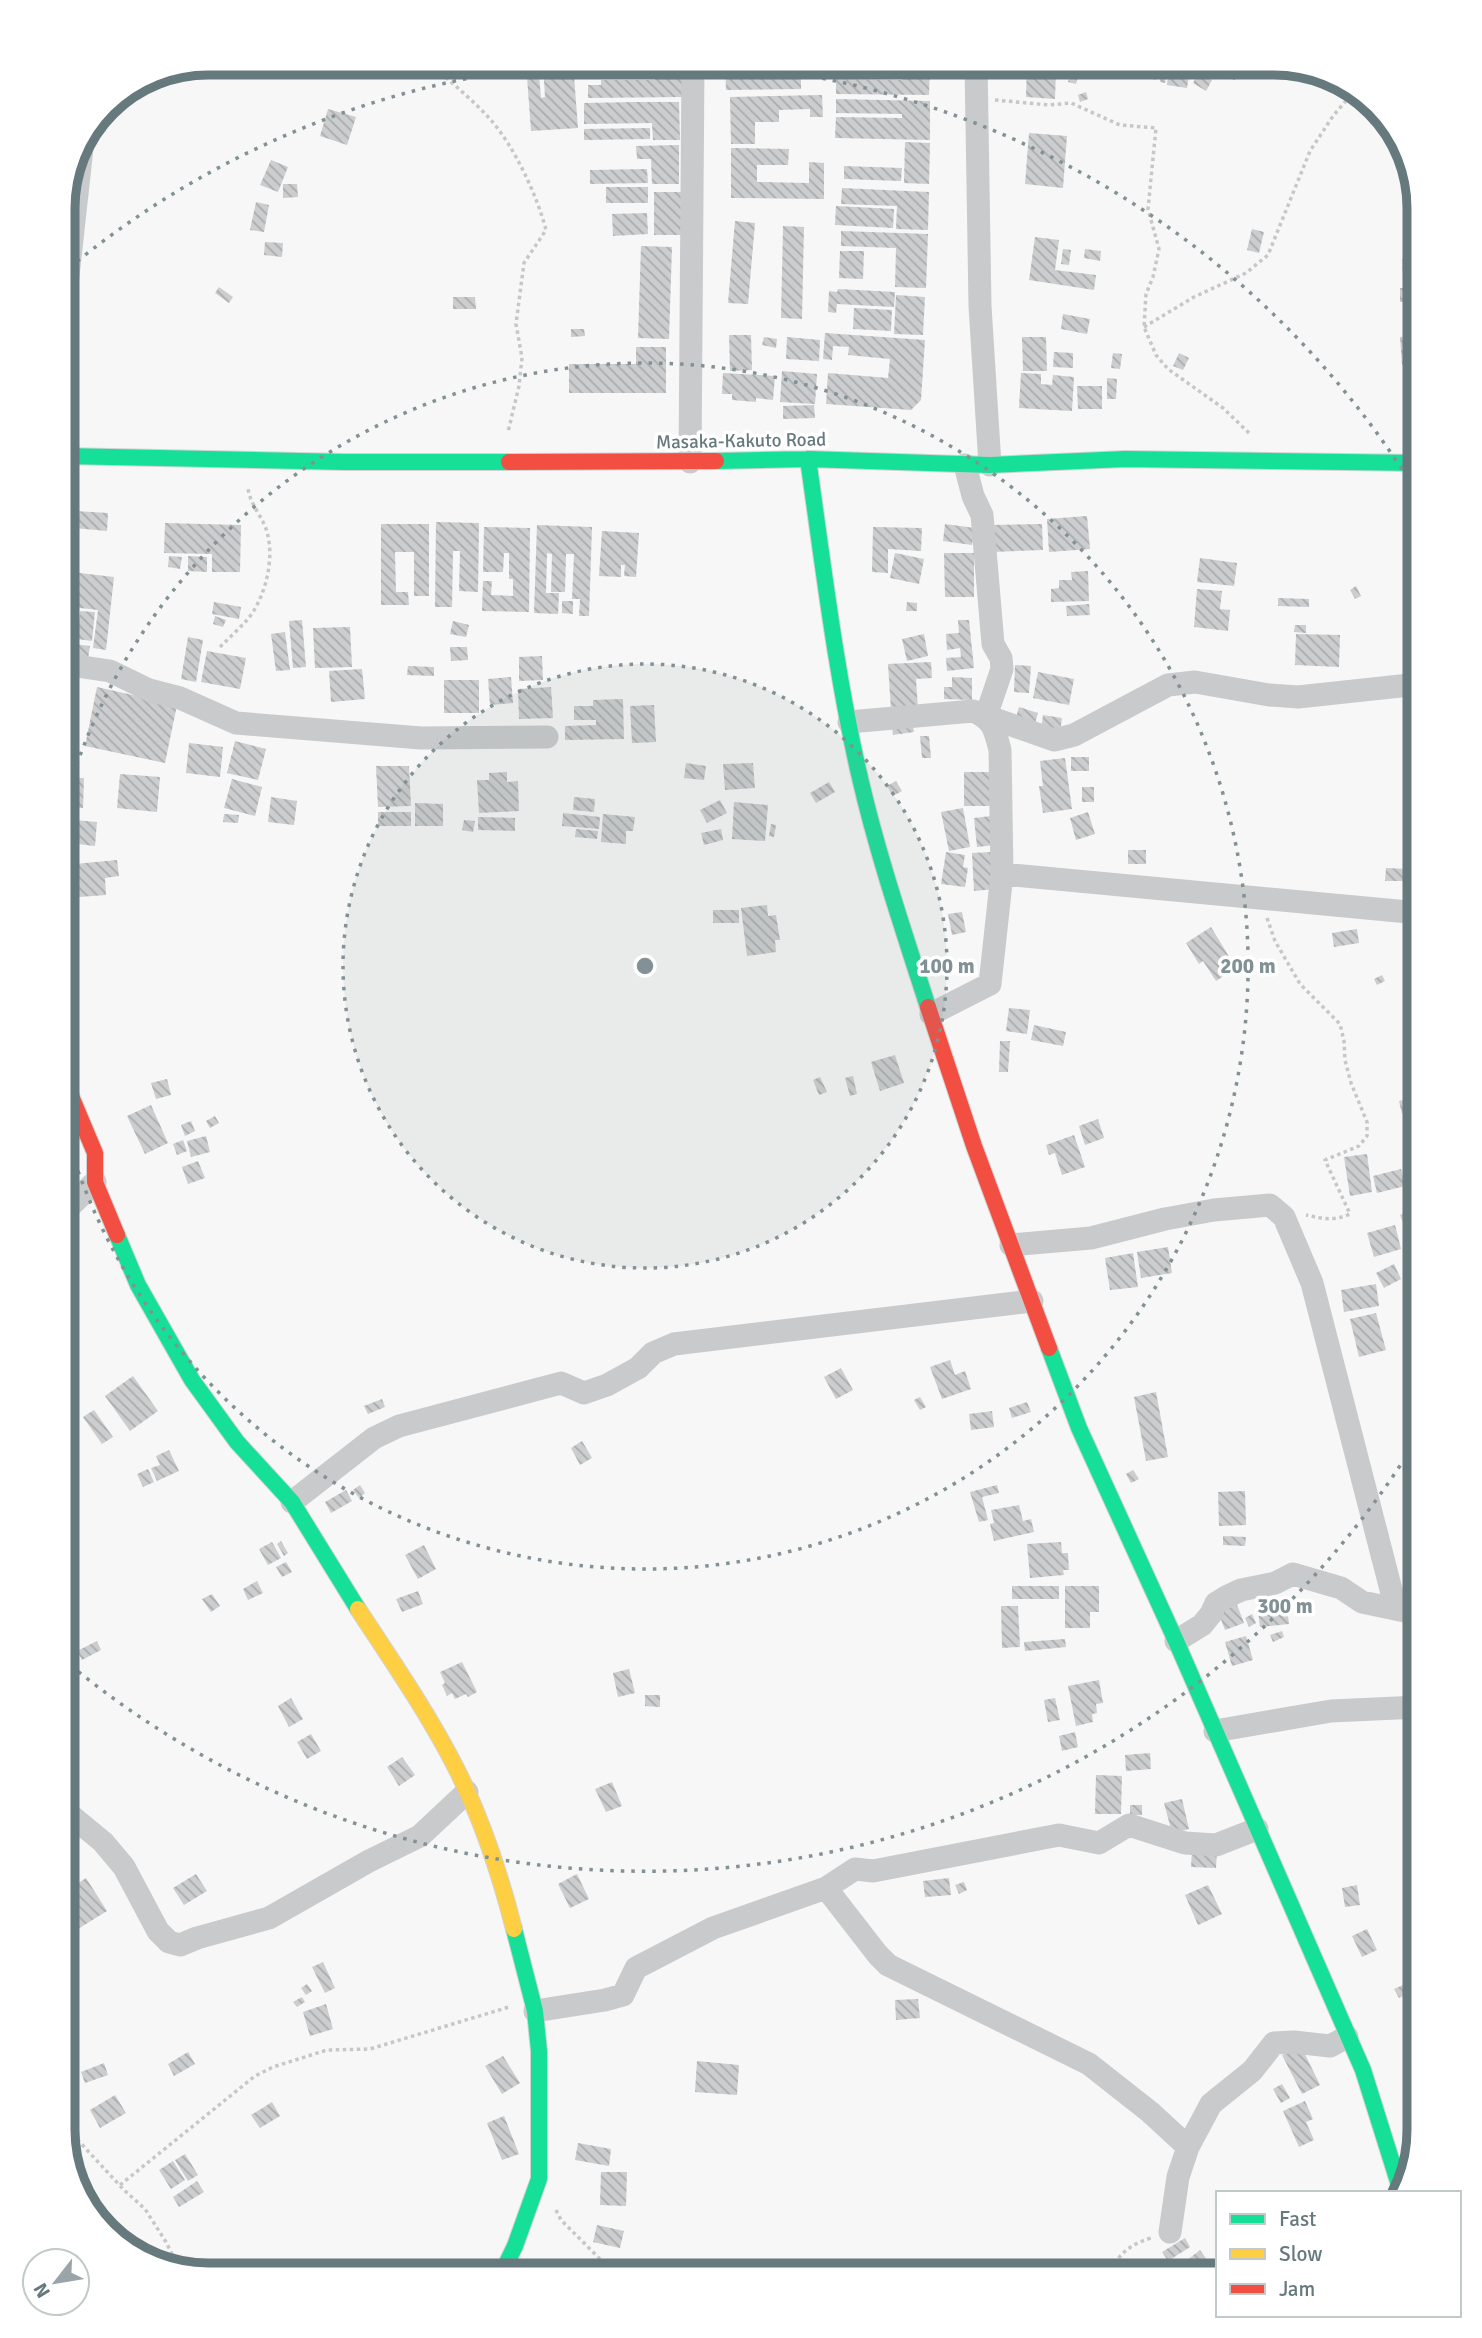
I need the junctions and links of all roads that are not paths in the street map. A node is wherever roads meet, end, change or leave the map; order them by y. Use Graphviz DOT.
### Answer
graph roads {
  1 [pos="693,75"];
  2 [pos="976,76"];
  3 [pos="78,180"];
  4 [pos="76,203"];
  5 [pos="76,456"];
  6 [pos="808,459"];
  7 [pos="690,462"];
  8 [pos="1407,463"];
  9 [pos="965,465"];
  10 [pos="990,466"];
  11 [pos="76,666"];
  12 [pos="1407,685"];
  13 [pos="986,716"];
  14 [pos="849,722"];
  15 [pos="547,737"];
  16 [pos="1002,874"];
  17 [pos="1407,912"];
  18 [pos="931,1014"];
  19 [pos="76,1107"];
  20 [pos="94,1182"];
  21 [pos="75,1201"];
  22 [pos="1011,1245"];
  23 [pos="1032,1301"];
  24 [pos="292,1502"];
  25 [pos="1396,1609"];
  26 [pos="1407,1611"];
  27 [pos="1176,1642"];
  28 [pos="1407,1708"];
  29 [pos="1215,1731"];
  30 [pos="467,1792"];
  31 [pos="75,1820"];
  32 [pos="1257,1829"];
  33 [pos="826,1888"];
  34 [pos="535,2011"];
  35 [pos="1347,2037"];
  36 [pos="1188,2147"];
  37 [pos="1397,2178"];
  38 [pos="1170,2232"];
  39 [pos="507,2262"];
  1 -- 7 [label="street"];
  2 -- 10 [label="street"];
  3 -- 4 [label="street"];
  5 -- 7 [label="main road, Masaka-Kakuto Road"];
  6 -- 7 [label="main road, Masaka-Kakuto Road"];
  6 -- 9 [label="main road, Masaka-Kakuto Road"];
  6 -- 14 [label="main road"];
  8 -- 10 [label="main road, Masaka-Kakuto Road"];
  9 -- 10 [label="main road, Masaka-Kakuto Road"];
  9 -- 13 [label="street"];
  11 -- 15 [label="street"];
  12 -- 13 [label="street"];
  13 -- 14 [label="street"];
  13 -- 16 [label="street"];
  14 -- 18 [label="main road"];
  16 -- 17 [label="street"];
  16 -- 18 [label="street"];
  18 -- 22 [label="main road"];
  19 -- 20 [label="main road"];
  20 -- 21 [label="street"];
  20 -- 24 [label="main road"];
  22 -- 23 [label="main road"];
  22 -- 25 [label="street"];
  23 -- 24 [label="street"];
  23 -- 27 [label="main road"];
  24 -- 30 [label="main road"];
  25 -- 26 [label="street"];
  25 -- 27 [label="street"];
  27 -- 29 [label="main road"];
  28 -- 29 [label="street"];
  29 -- 32 [label="main road"];
  30 -- 31 [label="street"];
  30 -- 34 [label="main road"];
  32 -- 33 [label="street"];
  32 -- 35 [label="main road"];
  33 -- 34 [label="street"];
  33 -- 36 [label="street"];
  34 -- 39 [label="main road"];
  35 -- 36 [label="street"];
  35 -- 37 [label="main road"];
  36 -- 38 [label="street"];
}
